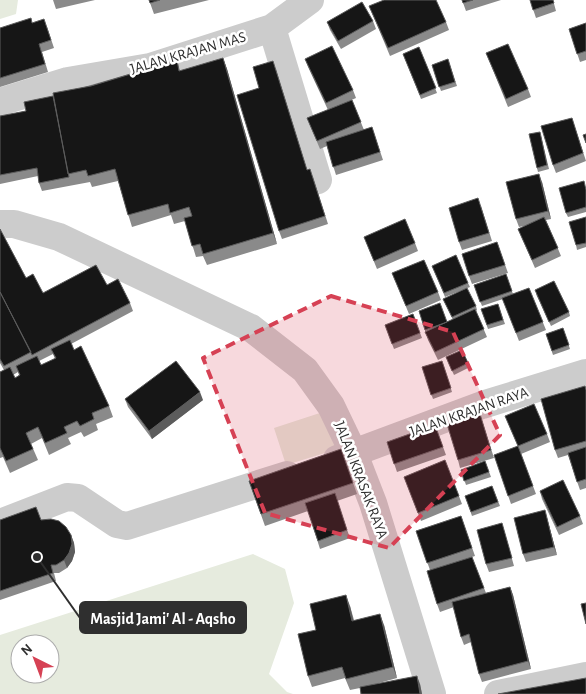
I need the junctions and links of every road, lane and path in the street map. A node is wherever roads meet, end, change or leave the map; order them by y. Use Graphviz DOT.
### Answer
graph roads {
  1 [pos="310,0"];
  2 [pos="272,28"];
  3 [pos="0,102"];
  4 [pos="318,180"];
  5 [pos="0,224"];
  6 [pos="586,373"];
  7 [pos="354,454"];
  8 [pos="0,523"];
  9 [pos="586,676"];
  10 [pos="432,694"];
  11 [pos="498,694"];
  1 -- 2 [label="street, JALAN KRAJAN MAS"];
  2 -- 3 [label="street, JALAN KRAJAN MAS"];
  2 -- 4 [label="street"];
  5 -- 7 [label="street, JALAN KRASAK RAYA"];
  6 -- 7 [label="street, JALAN KRAJAN RAYA"];
  7 -- 8 [label="street, JALAN KRAJAN RAYA"];
  7 -- 10 [label="street, JALAN KRASAK RAYA"];
  9 -- 11 [label="street"];
}
